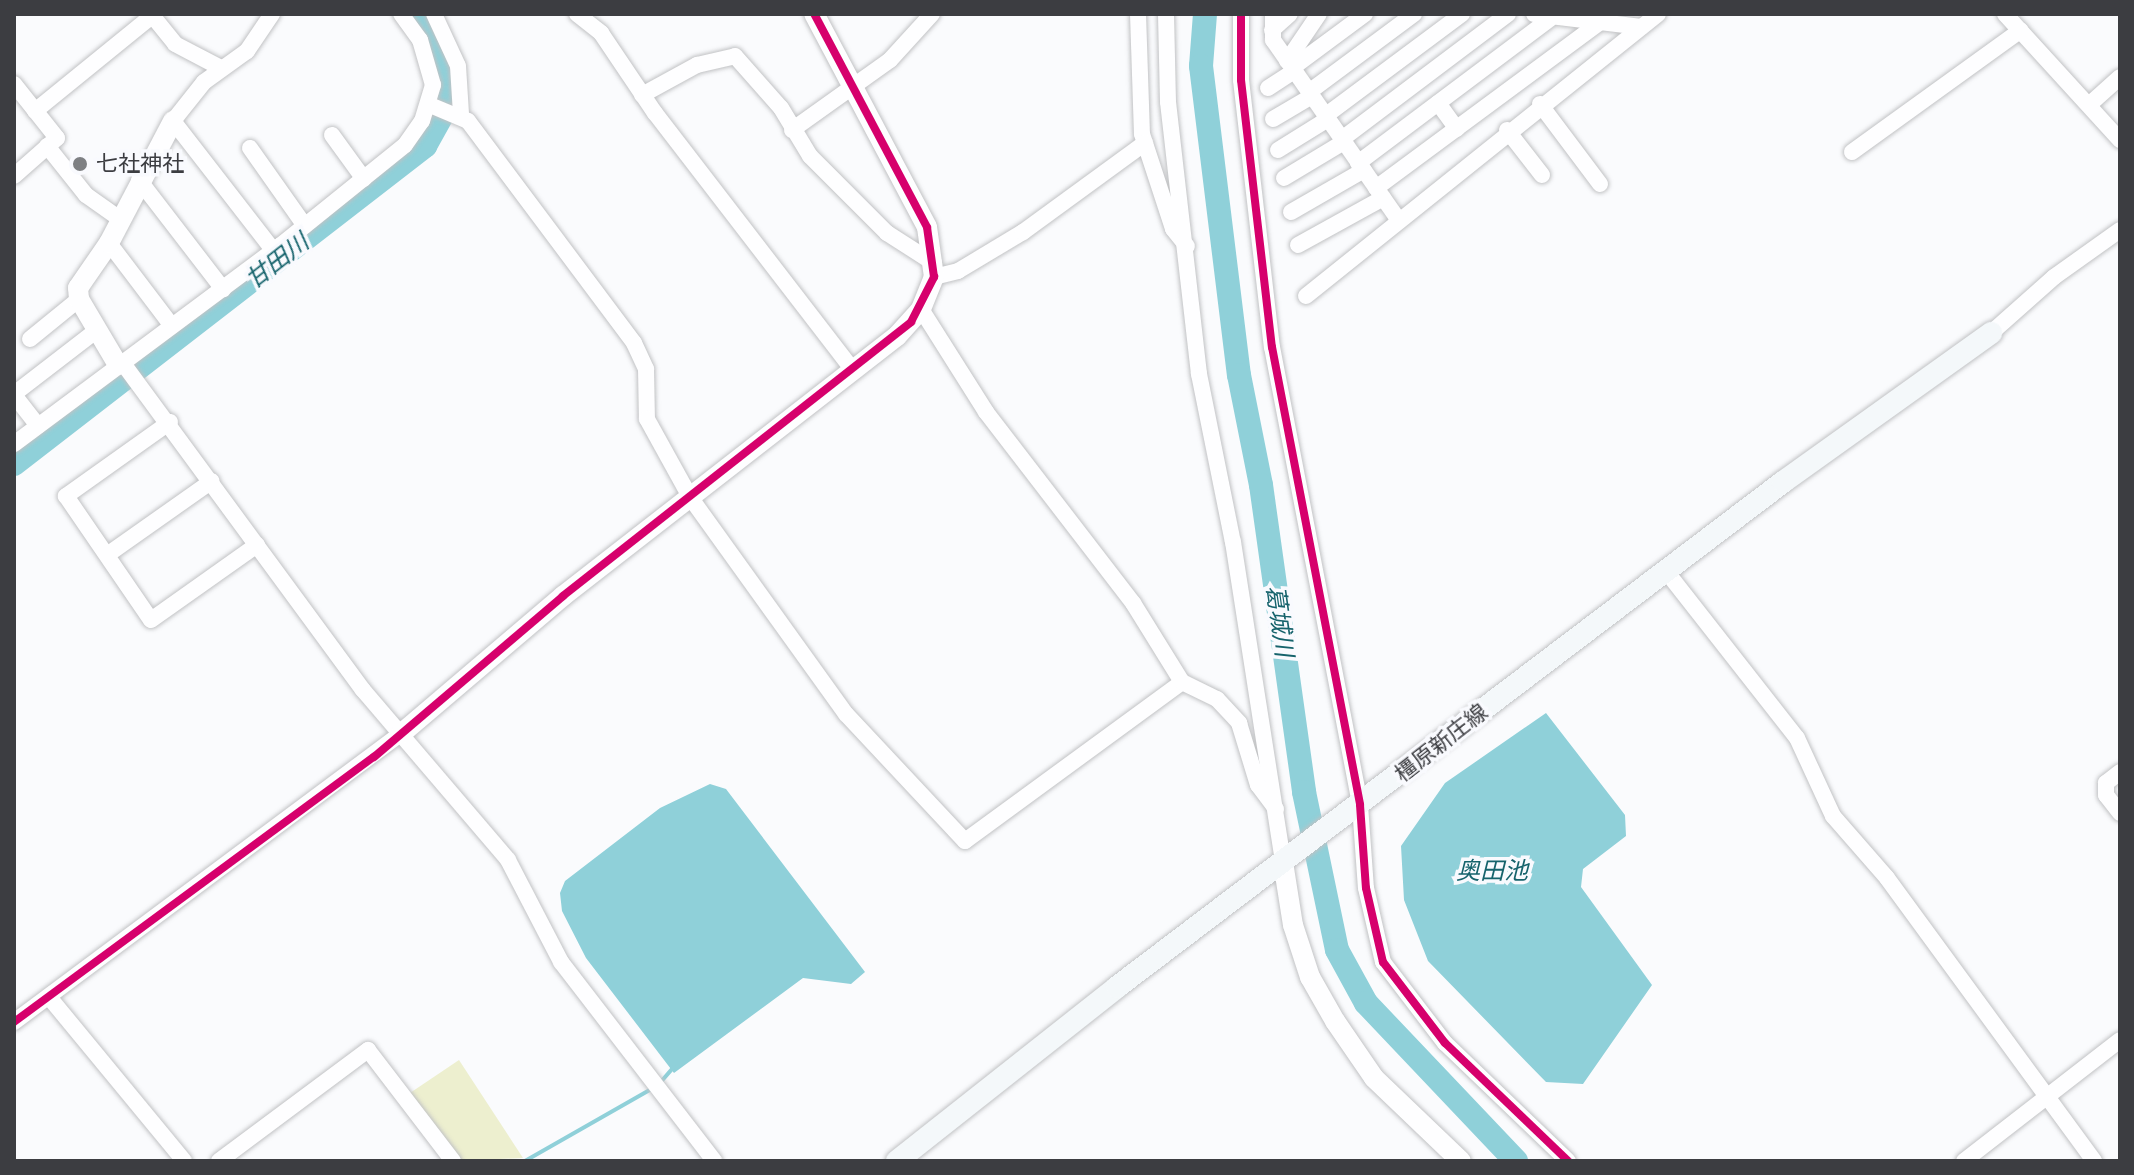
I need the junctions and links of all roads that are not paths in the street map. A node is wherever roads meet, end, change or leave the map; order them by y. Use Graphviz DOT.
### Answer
graph roads {
  1 [pos="272,14"];
  2 [pos="401,14"];
  3 [pos="434,14"];
  4 [pos="577,14"];
  5 [pos="814,14"];
  6 [pos="932,14"];
  7 [pos="1138,14"];
  8 [pos="1166,14"];
  9 [pos="1241,14"];
  10 [pos="1290,14"];
  11 [pos="1319,14"];
  12 [pos="1365,14"];
  13 [pos="1414,14"];
  14 [pos="1462,14"];
  15 [pos="1508,14"];
  16 [pos="1658,14"];
  17 [pos="2005,14"];
  18 [pos="151,15"];
  19 [pos="1542,16"];
  20 [pos="1608,21"];
  21 [pos="1272,22"];
  22 [pos="1641,27"];
  23 [pos="2021,30"];
  24 [pos="1419,46"];
  25 [pos="1291,67"];
  26 [pos="221,68"];
  27 [pos="1436,68"];
  28 [pos="2120,77"];
  29 [pos="14,84"];
  30 [pos="852,88"];
  31 [pos="1268,88"];
  32 [pos="1310,94"];
  33 [pos="642,95"];
  34 [pos="1438,103"];
  35 [pos="1540,104"];
  36 [pos="2090,104"];
  37 [pos="445,109"];
  38 [pos="35,111"];
  39 [pos="1327,118"];
  40 [pos="1273,119"];
  41 [pos="173,121"];
  42 [pos="1457,129"];
  43 [pos="792,130"];
  44 [pos="1507,130"];
  45 [pos="332,135"];
  46 [pos="1343,140"];
  47 [pos="2120,140"];
  48 [pos="1145,143"];
  49 [pos="47,146"];
  50 [pos="250,148"];
  51 [pos="1278,150"];
  52 [pos="1852,152"];
  53 [pos="1361,166"];
  54 [pos="1542,175"];
  55 [pos="14,176"];
  56 [pos="1284,178"];
  57 [pos="364,179"];
  58 [pos="139,180"];
  59 [pos="1600,184"];
  60 [pos="1380,193"];
  61 [pos="1291,212"];
  62 [pos="1397,218"];
  63 [pos="120,219"];
  64 [pos="305,226"];
  65 [pos="2120,230"];
  66 [pos="109,243"];
  67 [pos="1298,245"];
  68 [pos="1187,247"];
  69 [pos="274,251"];
  70 [pos="934,270"];
  71 [pos="223,289"];
  72 [pos="1306,296"];
  73 [pos="79,299"];
  74 [pos="921,309"];
  75 [pos="172,326"];
  76 [pos="97,330"];
  77 [pos="1991,333"];
  78 [pos="30,339"];
  79 [pos="122,365"];
  80 [pos="853,370"];
  81 [pos="14,394"];
  82 [pos="170,422"];
  83 [pos="38,426"];
  84 [pos="14,444"];
  85 [pos="212,481"];
  86 [pos="690,497"];
  87 [pos="257,545"];
  88 [pos="107,555"];
  89 [pos="1666,571"];
  90 [pos="1182,682"];
  91 [pos="401,734"];
  92 [pos="2120,772"];
  93 [pos="1277,810"];
  94 [pos="1352,810"];
  95 [pos="2120,813"];
  96 [pos="1287,859"];
  97 [pos="49,997"];
  98 [pos="14,1022"];
  99 [pos="2120,1040"];
  100 [pos="2047,1096"];
  101 [pos="184,1161"];
  102 [pos="219,1161"];
  103 [pos="453,1161"];
  104 [pos="714,1161"];
  105 [pos="897,1161"];
  106 [pos="1461,1161"];
  107 [pos="1568,1161"];
  108 [pos="1964,1161"];
  109 [pos="2094,1161"];
  1 -- 26 [label="street"];
  2 -- 37 [label="street"];
  3 -- 37 [label="street"];
  4 -- 33 [label="street"];
  5 -- 30 [label="street"];
  6 -- 30 [label="street"];
  7 -- 48 [label="street"];
  8 -- 68 [label="street"];
  9 -- 94 [label="street"];
  10 -- 21 [label="street"];
  11 -- 25 [label="street"];
  12 -- 25 [label="street"];
  13 -- 32 [label="street"];
  14 -- 24 [label="street"];
  15 -- 27 [label="street"];
  16 -- 22 [label="street"];
  17 -- 23 [label="street"];
  18 -- 26 [label="street"];
  18 -- 38 [label="street"];
  19 -- 20 [label="street"];
  19 -- 34 [label="street"];
  20 -- 22 [label="street"];
  20 -- 42 [label="street"];
  21 -- 25 [label="street"];
  22 -- 35 [label="street"];
  23 -- 36 [label="street"];
  23 -- 52 [label="street"];
  24 -- 27 [label="street"];
  24 -- 39 [label="street"];
  25 -- 31 [label="street"];
  25 -- 32 [label="street"];
  26 -- 41 [label="street"];
  27 -- 46 [label="street"];
  28 -- 36 [label="street"];
  29 -- 38 [label="street"];
  30 -- 43 [label="street"];
  30 -- 70 [label="street"];
  32 -- 39 [label="street"];
  32 -- 40 [label="street"];
  33 -- 43 [label="street"];
  33 -- 80 [label="street"];
  34 -- 42 [label="street"];
  34 -- 53 [label="street"];
  35 -- 44 [label="street"];
  35 -- 59 [label="street"];
  36 -- 47 [label="street"];
  37 -- 57 [label="street"];
  37 -- 86 [label="street"];
  38 -- 49 [label="street"];
  39 -- 46 [label="street"];
  39 -- 51 [label="street"];
  41 -- 58 [label="street"];
  41 -- 69 [label="street"];
  42 -- 60 [label="street"];
  43 -- 70 [label="street"];
  44 -- 54 [label="street"];
  44 -- 62 [label="street"];
  45 -- 57 [label="street"];
  46 -- 53 [label="street"];
  46 -- 56 [label="street"];
  48 -- 68 [label="street"];
  48 -- 70 [label="street"];
  49 -- 55 [label="street"];
  49 -- 63 [label="street"];
  50 -- 64 [label="street"];
  53 -- 60 [label="street"];
  53 -- 61 [label="street"];
  57 -- 64 [label="street"];
  58 -- 63 [label="street"];
  58 -- 71 [label="street"];
  60 -- 62 [label="street"];
  60 -- 67 [label="street"];
  62 -- 72 [label="street"];
  63 -- 66 [label="street"];
  64 -- 69 [label="street"];
  65 -- 77 [label="street"];
  66 -- 73 [label="street"];
  66 -- 75 [label="street"];
  68 -- 93 [label="street"];
  69 -- 71 [label="street"];
  70 -- 74 [label="street"];
  71 -- 75 [label="street"];
  73 -- 76 [label="street"];
  73 -- 78 [label="street"];
  74 -- 80 [label="street"];
  74 -- 90 [label="street"];
  75 -- 79 [label="street"];
  76 -- 79 [label="street"];
  76 -- 81 [label="street"];
  77 -- 89 [label="main road, 橿原新庄線"];
  79 -- 82 [label="street"];
  79 -- 83 [label="street"];
  80 -- 86 [label="street"];
  81 -- 83 [label="street"];
  82 -- 85 [label="street"];
  82 -- 88 [label="street"];
  83 -- 84 [label="street"];
  85 -- 87 [label="street"];
  85 -- 88 [label="street"];
  86 -- 90 [label="street"];
  86 -- 91 [label="street"];
  87 -- 88 [label="street"];
  87 -- 91 [label="street"];
  89 -- 94 [label="main road, 橿原新庄線"];
  89 -- 100 [label="street"];
  90 -- 93 [label="street"];
  91 -- 97 [label="street"];
  91 -- 104 [label="street"];
  92 -- 95 [label="street"];
  93 -- 96 [label="street"];
  94 -- 96 [label="main road, 橿原新庄線"];
  94 -- 107 [label="street"];
  96 -- 105 [label="main road, 橿原新庄線"];
  96 -- 106 [label="street"];
  97 -- 98 [label="street"];
  97 -- 101 [label="street"];
  99 -- 100 [label="street"];
  100 -- 108 [label="street"];
  100 -- 109 [label="street"];
  102 -- 103 [label="street"];
}
